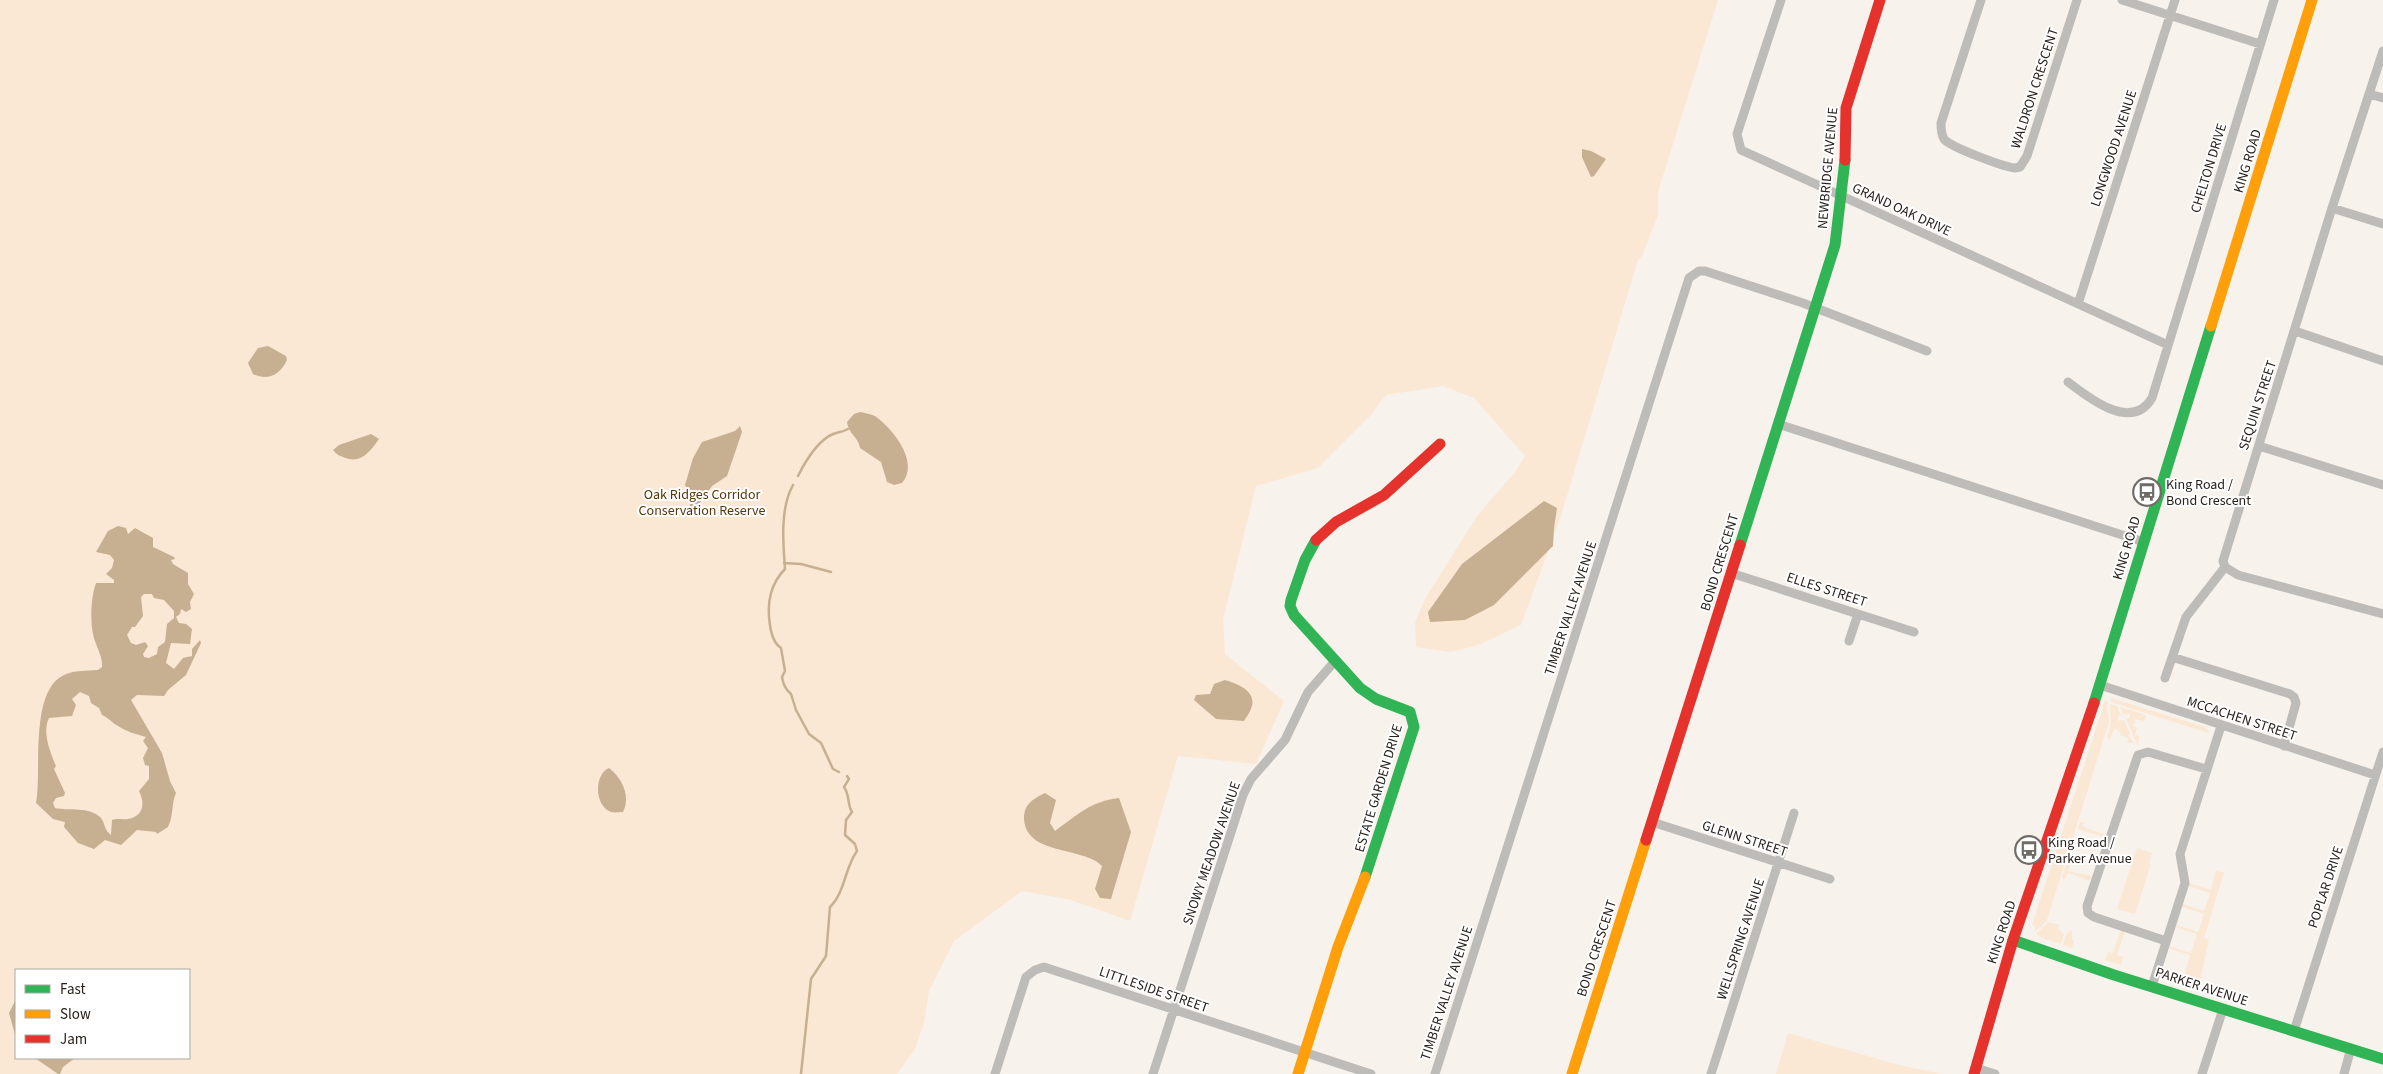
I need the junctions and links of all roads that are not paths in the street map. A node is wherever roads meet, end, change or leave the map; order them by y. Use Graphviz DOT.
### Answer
graph roads {
  1 [pos="1780,0"];
  2 [pos="1880,0"];
  3 [pos="1980,0"];
  4 [pos="2077,0"];
  5 [pos="2122,0"];
  6 [pos="2175,0"];
  7 [pos="2274,0"];
  8 [pos="2312,0"];
  9 [pos="2170,16"];
  10 [pos="2260,44"];
  11 [pos="2383,51"];
  12 [pos="2369,94"];
  13 [pos="2383,98"];
  14 [pos="1842,197"];
  15 [pos="2332,208"];
  16 [pos="2383,224"];
  17 [pos="2078,304"];
  18 [pos="1815,308"];
  19 [pos="2295,331"];
  20 [pos="2168,345"];
  21 [pos="1927,351"];
  22 [pos="2383,361"];
  23 [pos="2068,382"];
  24 [pos="1778,424"];
  25 [pos="1440,444"];
  26 [pos="2259,446"];
  27 [pos="2383,485"];
  28 [pos="2144,542"];
  29 [pos="2225,567"];
  30 [pos="1731,573"];
  31 [pos="1858,614"];
  32 [pos="2383,614"];
  33 [pos="1914,632"];
  34 [pos="1849,641"];
  35 [pos="2172,657"];
  36 [pos="1335,661"];
  37 [pos="2164,678"];
  38 [pos="2100,685"];
  39 [pos="2221,726"];
  40 [pos="2284,746"];
  41 [pos="2383,752"];
  42 [pos="2206,769"];
  43 [pos="2376,775"];
  44 [pos="1794,813"];
  45 [pos="1652,822"];
  46 [pos="1778,863"];
  47 [pos="1830,879"];
  48 [pos="2013,940"];
  49 [pos="2166,941"];
  50 [pos="2152,986"];
  51 [pos="2223,1009"];
  52 [pos="1173,1010"];
  53 [pos="2294,1031"];
  54 [pos="2351,1048"];
  55 [pos="1305,1053"];
  56 [pos="2383,1058"];
  57 [pos="1975,1071"];
  58 [pos="994,1074"];
  59 [pos="1153,1074"];
  60 [pos="1298,1074"];
  61 [pos="1371,1074"];
  62 [pos="1435,1074"];
  63 [pos="1572,1074"];
  64 [pos="1711,1074"];
  65 [pos="1995,1074"];
  66 [pos="2202,1074"];
  67 [pos="2344,1074"];
  1 -- 14 [label="street, GRAND OAK DRIVE"];
  2 -- 14 [label="street, NEWBRIDGE AVENUE"];
  3 -- 4 [label="street, WALDRON CRESCENT"];
  5 -- 9 [label="street"];
  6 -- 9 [label="street, LONGWOOD AVENUE"];
  7 -- 10 [label="street, CHELTON DRIVE"];
  8 -- 28 [label="street, KING ROAD"];
  9 -- 10 [label="street"];
  9 -- 17 [label="street, LONGWOOD AVENUE"];
  10 -- 20 [label="street, CHELTON DRIVE"];
  11 -- 12 [label="street, SEQUIN STREET"];
  12 -- 13 [label="street"];
  12 -- 15 [label="street, SEQUIN STREET"];
  14 -- 17 [label="street, GRAND OAK DRIVE"];
  14 -- 18 [label="street, NEWBRIDGE AVENUE"];
  15 -- 16 [label="street"];
  15 -- 19 [label="street, SEQUIN STREET"];
  17 -- 20 [label="street, GRAND OAK DRIVE"];
  18 -- 21 [label="street, TIMBER VALLEY AVENUE"];
  18 -- 24 [label="street, NEWBRIDGE AVENUE"];
  18 -- 62 [label="street, TIMBER VALLEY AVENUE"];
  19 -- 22 [label="street"];
  19 -- 26 [label="street, SEQUIN STREET"];
  20 -- 23 [label="street, CHELTON DRIVE"];
  24 -- 28 [label="street"];
  24 -- 30 [label="street, BOND CRESCENT"];
  25 -- 36 [label="street, ESTATE GARDEN DRIVE"];
  26 -- 27 [label="street"];
  26 -- 29 [label="street, SEQUIN STREET"];
  28 -- 38 [label="street, KING ROAD"];
  29 -- 32 [label="street"];
  29 -- 35 [label="street"];
  30 -- 31 [label="street, ELLES STREET"];
  30 -- 45 [label="street, BOND CRESCENT"];
  31 -- 33 [label="street, ELLES STREET"];
  31 -- 34 [label="street"];
  35 -- 37 [label="street"];
  35 -- 40 [label="street"];
  36 -- 52 [label="street, SNOWY MEADOW AVENUE"];
  36 -- 55 [label="street, ESTATE GARDEN DRIVE"];
  38 -- 39 [label="street, MCCACHEN STREET"];
  38 -- 48 [label="street, KING ROAD"];
  39 -- 40 [label="street, MCCACHEN STREET"];
  39 -- 42 [label="street"];
  40 -- 43 [label="street, MCCACHEN STREET"];
  41 -- 43 [label="street, POPLAR DRIVE"];
  42 -- 49 [label="street"];
  42 -- 49 [label="street"];
  43 -- 53 [label="street, POPLAR DRIVE"];
  44 -- 46 [label="street, WELLSPRING AVENUE"];
  45 -- 46 [label="street, GLENN STREET"];
  45 -- 63 [label="street, BOND CRESCENT"];
  46 -- 47 [label="street, GLENN STREET"];
  46 -- 64 [label="street, WELLSPRING AVENUE"];
  48 -- 50 [label="street, PARKER AVENUE"];
  48 -- 57 [label="street, KING ROAD"];
  49 -- 50 [label="street"];
  50 -- 51 [label="street, PARKER AVENUE"];
  51 -- 53 [label="street, PARKER AVENUE"];
  51 -- 66 [label="street"];
  52 -- 55 [label="street, LITTLESIDE STREET"];
  52 -- 58 [label="street, LITTLESIDE STREET"];
  52 -- 59 [label="street, SNOWY MEADOW AVENUE"];
  53 -- 54 [label="street, PARKER AVENUE"];
  54 -- 56 [label="street, PARKER AVENUE"];
  54 -- 67 [label="street"];
  55 -- 60 [label="street, ESTATE GARDEN DRIVE"];
  55 -- 61 [label="street, LITTLESIDE STREET"];
  57 -- 65 [label="street"];
}
